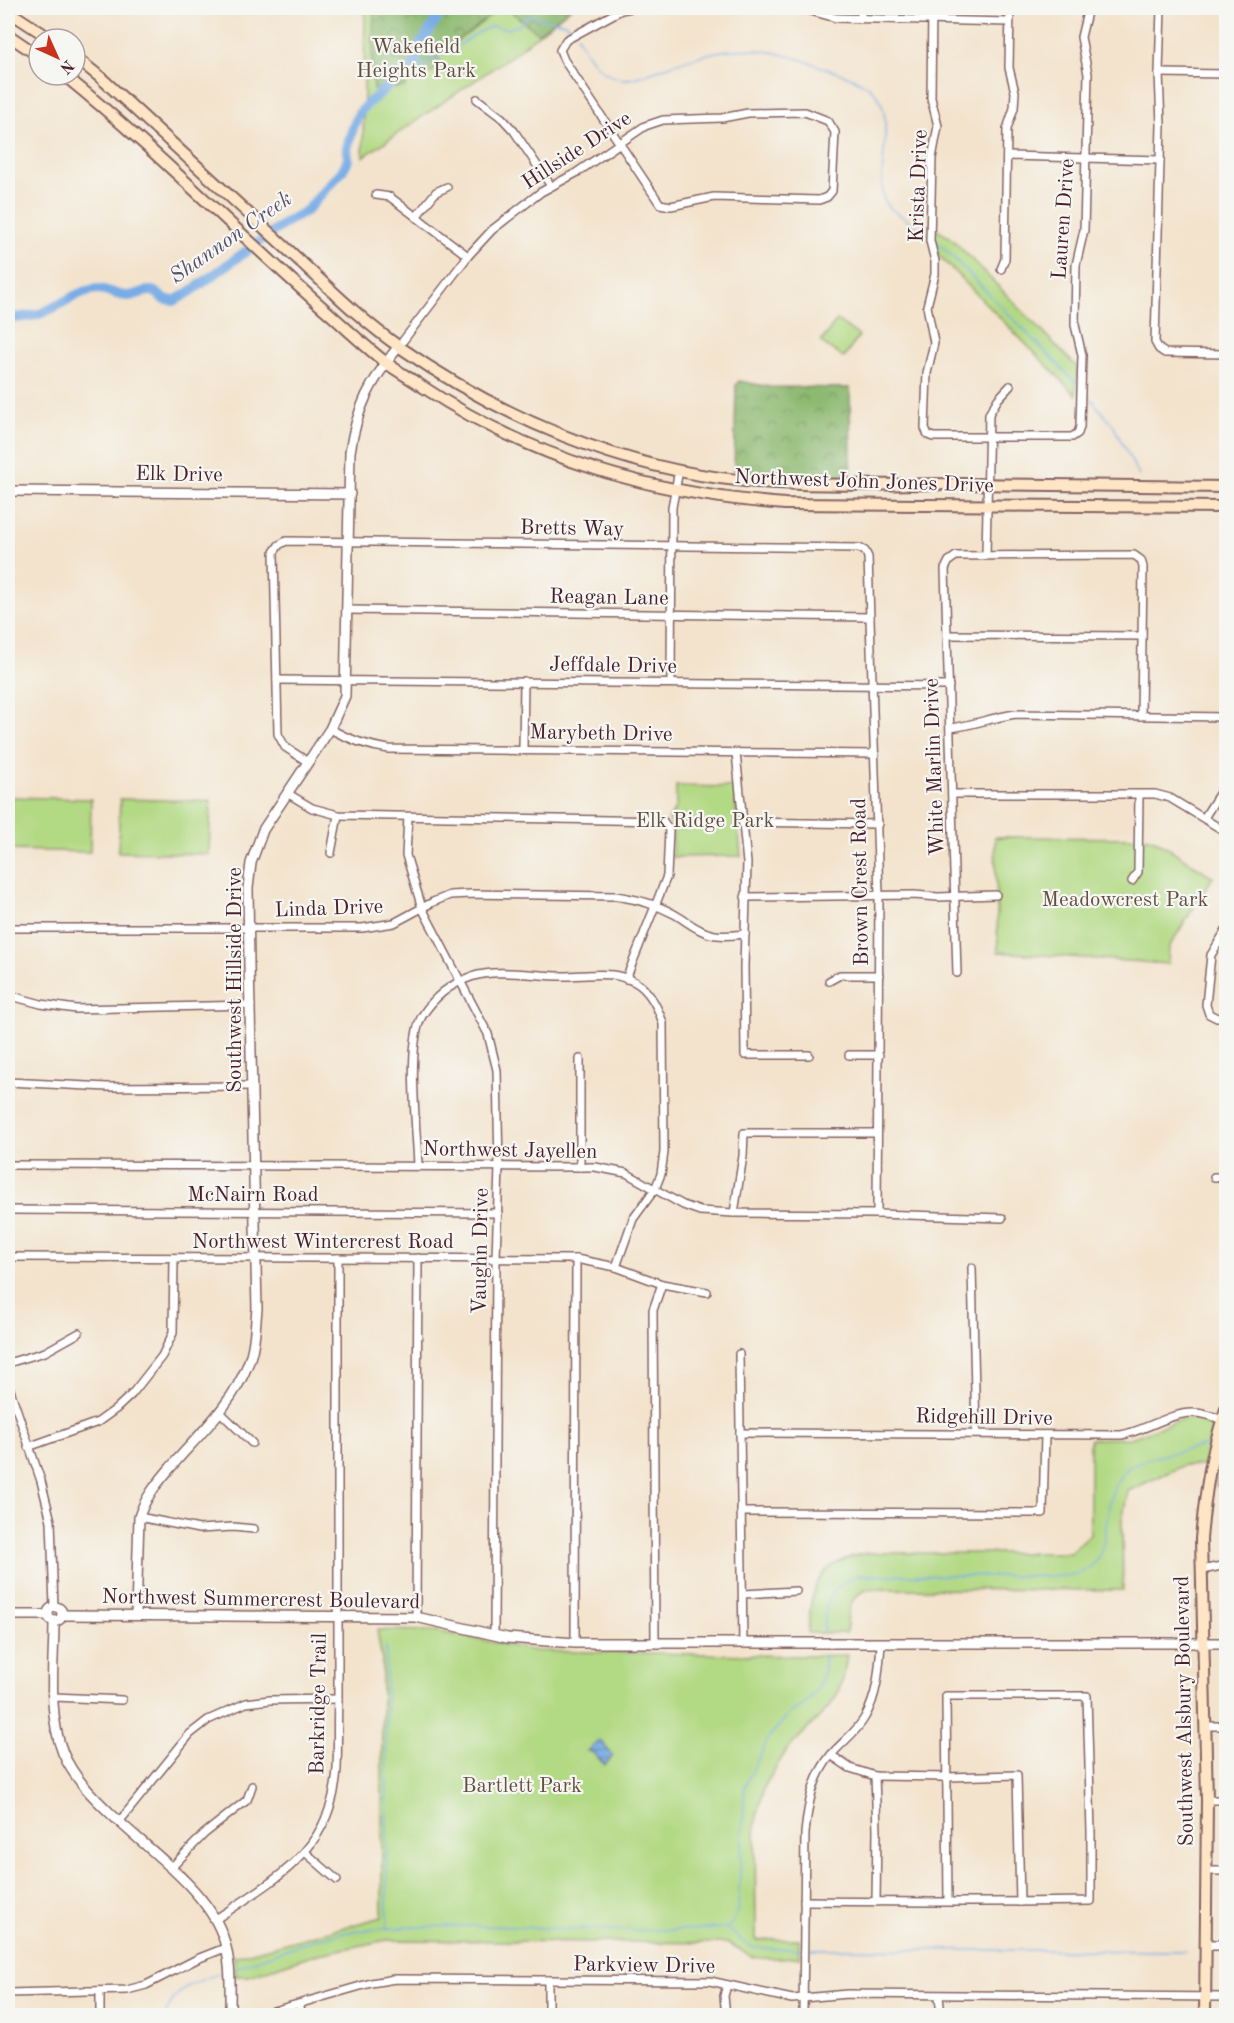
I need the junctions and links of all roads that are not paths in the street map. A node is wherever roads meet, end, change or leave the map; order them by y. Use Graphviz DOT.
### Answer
graph roads {
  1 [pos="631,8"];
  2 [pos="800,8"];
  3 [pos="861,8"];
  4 [pos="933,8"];
  5 [pos="1010,8"];
  6 [pos="1088,8"];
  7 [pos="1161,8"];
  8 [pos="8,11"];
  9 [pos="861,18"];
  10 [pos="932,20"];
  11 [pos="1010,22"];
  12 [pos="33,27"];
  13 [pos="8,35"];
  14 [pos="27,48"];
  15 [pos="87,68"];
  16 [pos="1159,73"];
  17 [pos="1227,74"];
  18 [pos="78,87"];
  19 [pos="477,99"];
  20 [pos="147,121"];
  21 [pos="132,135"];
  22 [pos="618,144"];
  23 [pos="1007,156"];
  24 [pos="1086,158"];
  25 [pos="1160,160"];
  26 [pos="551,186"];
  27 [pos="447,187"];
  28 [pos="376,195"];
  29 [pos="416,217"];
  30 [pos="468,256"];
  31 [pos="1001,270"];
  32 [pos="399,346"];
  33 [pos="1227,354"];
  34 [pos="386,362"];
  35 [pos="1010,386"];
  36 [pos="987,438"];
  37 [pos="679,470"];
  38 [pos="988,484"];
  39 [pos="1227,487"];
  40 [pos="674,490"];
  41 [pos="8,491"];
  42 [pos="350,494"];
  43 [pos="987,506"];
  44 [pos="1227,507"];
  45 [pos="349,541"];
  46 [pos="672,547"];
  47 [pos="865,552"];
  48 [pos="987,556"];
  49 [pos="347,610"];
  50 [pos="671,615"];
  51 [pos="870,617"];
  52 [pos="947,635"];
  53 [pos="1142,636"];
  54 [pos="277,680"];
  55 [pos="346,680"];
  56 [pos="524,681"];
  57 [pos="671,683"];
  58 [pos="873,686"];
  59 [pos="949,686"];
  60 [pos="1141,716"];
  61 [pos="1227,717"];
  62 [pos="951,728"];
  63 [pos="330,729"];
  64 [pos="524,750"];
  65 [pos="736,753"];
  66 [pos="875,754"];
  67 [pos="308,762"];
  68 [pos="1227,783"];
  69 [pos="287,793"];
  70 [pos="953,794"];
  71 [pos="1139,795"];
  72 [pos="338,815"];
  73 [pos="408,817"];
  74 [pos="1204,818"];
  75 [pos="742,822"];
  76 [pos="878,824"];
  77 [pos="1227,832"];
  78 [pos="331,853"];
  79 [pos="1132,881"];
  80 [pos="879,895"];
  81 [pos="996,895"];
  82 [pos="956,896"];
  83 [pos="745,897"];
  84 [pos="655,905"];
  85 [pos="422,908"];
  86 [pos="8,928"];
  87 [pos="249,928"];
  88 [pos="1227,930"];
  89 [pos="745,934"];
  90 [pos="957,973"];
  91 [pos="879,975"];
  92 [pos="626,979"];
  93 [pos="460,981"];
  94 [pos="829,981"];
  95 [pos="8,995"];
  96 [pos="251,1005"];
  97 [pos="1227,1018"];
  98 [pos="809,1055"];
  99 [pos="849,1055"];
  100 [pos="879,1055"];
  101 [pos="580,1059"];
  102 [pos="8,1082"];
  103 [pos="253,1086"];
  104 [pos="877,1133"];
  105 [pos="8,1165"];
  106 [pos="418,1166"];
  107 [pos="255,1167"];
  108 [pos="499,1167"];
  109 [pos="580,1167"];
  110 [pos="1214,1177"];
  111 [pos="1227,1177"];
  112 [pos="655,1189"];
  113 [pos="8,1210"];
  114 [pos="255,1211"];
  115 [pos="498,1213"];
  116 [pos="734,1213"];
  117 [pos="877,1214"];
  118 [pos="1002,1218"];
  119 [pos="8,1257"];
  120 [pos="255,1257"];
  121 [pos="174,1258"];
  122 [pos="338,1258"];
  123 [pos="418,1258"];
  124 [pos="496,1258"];
  125 [pos="576,1259"];
  126 [pos="616,1268"];
  127 [pos="972,1268"];
  128 [pos="662,1284"];
  129 [pos="707,1292"];
  130 [pos="79,1333"];
  131 [pos="739,1354"];
  132 [pos="8,1363"];
  133 [pos="8,1384"];
  134 [pos="220,1412"];
  135 [pos="1225,1414"];
  136 [pos="740,1433"];
  137 [pos="976,1433"];
  138 [pos="1045,1435"];
  139 [pos="252,1443"];
  140 [pos="28,1447"];
  141 [pos="741,1512"];
  142 [pos="139,1517"];
  143 [pos="255,1529"];
  144 [pos="1227,1565"];
  145 [pos="1202,1570"];
  146 [pos="796,1592"];
  147 [pos="742,1594"];
  148 [pos="136,1614"];
  149 [pos="8,1615"];
  150 [pos="52,1615"];
  151 [pos="338,1616"];
  152 [pos="416,1617"];
  153 [pos="494,1634"];
  154 [pos="575,1643"];
  155 [pos="655,1643"];
  156 [pos="1227,1643"];
  157 [pos="743,1644"];
  158 [pos="881,1644"];
  159 [pos="1204,1644"];
  160 [pos="54,1697"];
  161 [pos="338,1699"];
  162 [pos="122,1700"];
  163 [pos="1206,1726"];
  164 [pos="1227,1726"];
  165 [pos="831,1755"];
  166 [pos="875,1776"];
  167 [pos="948,1777"];
  168 [pos="252,1786"];
  169 [pos="1207,1800"];
  170 [pos="1227,1800"];
  171 [pos="119,1822"];
  172 [pos="305,1852"];
  173 [pos="170,1869"];
  174 [pos="1207,1871"];
  175 [pos="1227,1871"];
  176 [pos="337,1880"];
  177 [pos="804,1901"];
  178 [pos="876,1902"];
  179 [pos="948,1902"];
  180 [pos="1020,1902"];
  181 [pos="216,1919"];
  182 [pos="1206,1945"];
  183 [pos="1227,1945"];
  184 [pos="225,1948"];
  185 [pos="549,1980"];
  186 [pos="727,1985"];
  187 [pos="100,1991"];
  188 [pos="8,1993"];
  189 [pos="939,1996"];
  190 [pos="1205,1996"];
  191 [pos="1227,1997"];
  192 [pos="803,1998"];
  193 [pos="299,2004"];
  194 [pos="230,2015"];
  195 [pos="100,2016"];
  196 [pos="303,2016"];
  197 [pos="548,2016"];
  198 [pos="726,2016"];
  199 [pos="803,2016"];
  200 [pos="940,2016"];
  201 [pos="1205,2016"];
  1 -- 22 [label="street"];
  2 -- 9 [label="street"];
  3 -- 9 [label="street"];
  4 -- 10 [label="street, Krista Drive"];
  5 -- 11 [label="street"];
  6 -- 24 [label="street, Lauren Drive"];
  7 -- 16 [label="street"];
  8 -- 12 [label="main road"];
  9 -- 10 [label="street"];
  10 -- 11 [label="street"];
  10 -- 36 [label="street, Krista Drive"];
  11 -- 23 [label="street"];
  13 -- 14 [label="main road"];
  15 -- 20 [label="main road, Northwest John Jones Drive"];
  16 -- 17 [label="street"];
  16 -- 25 [label="street"];
  18 -- 21 [label="main road, Northwest John Jones Drive"];
  19 -- 26 [label="street"];
  20 -- 21 [label="main road"];
  20 -- 32 [label="main road, Northwest John Jones Drive"];
  21 -- 34 [label="main road, Northwest John Jones Drive"];
  22 -- 22 [label="street, Hillside Drive"];
  22 -- 26 [label="street, Hillside Drive"];
  23 -- 24 [label="street"];
  23 -- 31 [label="street"];
  24 -- 25 [label="street"];
  24 -- 36 [label="street, Lauren Drive"];
  25 -- 33 [label="street"];
  26 -- 30 [label="street, Hillside Drive"];
  27 -- 29 [label="street"];
  28 -- 29 [label="street"];
  29 -- 30 [label="street"];
  30 -- 32 [label="street, Hillside Drive"];
  32 -- 34 [label="street, Southwest Hillside Drive"];
  32 -- 37 [label="main road, Northwest John Jones Drive"];
  34 -- 40 [label="main road, Northwest John Jones Drive"];
  34 -- 42 [label="street, Southwest Hillside Drive"];
  35 -- 36 [label="street"];
  36 -- 38 [label="street"];
  37 -- 38 [label="main road, Northwest John Jones Drive"];
  37 -- 40 [label="street"];
  38 -- 39 [label="main road, Northwest John Jones Drive"];
  38 -- 43 [label="street"];
  40 -- 43 [label="main road, Northwest John Jones Drive"];
  40 -- 46 [label="street"];
  41 -- 42 [label="street, Elk Drive"];
  42 -- 45 [label="street, Southwest Hillside Drive"];
  43 -- 44 [label="main road, Northwest John Jones Drive"];
  43 -- 48 [label="street"];
  45 -- 46 [label="street, Bretts Way"];
  45 -- 49 [label="street, Southwest Hillside Drive"];
  45 -- 54 [label="street, Bretts Way"];
  46 -- 47 [label="street, Bretts Way"];
  46 -- 50 [label="street"];
  47 -- 51 [label="street, Brown Crest Road"];
  48 -- 52 [label="street, White Marlin Drive"];
  48 -- 53 [label="street"];
  49 -- 50 [label="street, Reagan Lane"];
  49 -- 55 [label="street, Southwest Hillside Drive"];
  50 -- 51 [label="street, Reagan Lane"];
  50 -- 57 [label="street"];
  51 -- 58 [label="street, Brown Crest Road"];
  52 -- 53 [label="street"];
  52 -- 59 [label="street, White Marlin Drive"];
  53 -- 60 [label="street"];
  54 -- 55 [label="street, Jeffdale Drive"];
  54 -- 67 [label="street"];
  55 -- 56 [label="street, Jeffdale Drive"];
  55 -- 63 [label="street, Southwest Hillside Drive"];
  56 -- 57 [label="street, Jeffdale Drive"];
  56 -- 64 [label="street"];
  57 -- 58 [label="street, Jeffdale Drive"];
  58 -- 59 [label="street, Jeffdale Drive"];
  58 -- 66 [label="street, Brown Crest Road"];
  59 -- 62 [label="street, White Marlin Drive"];
  60 -- 61 [label="street"];
  60 -- 62 [label="street"];
  62 -- 70 [label="street, White Marlin Drive"];
  63 -- 64 [label="street, Marybeth Drive"];
  63 -- 67 [label="street, Southwest Hillside Drive"];
  64 -- 65 [label="street, Marybeth Drive"];
  65 -- 66 [label="street, Marybeth Drive"];
  65 -- 75 [label="street"];
  66 -- 76 [label="street, Brown Crest Road"];
  67 -- 69 [label="street, Southwest Hillside Drive"];
  68 -- 74 [label="street"];
  69 -- 72 [label="street"];
  69 -- 87 [label="street, Southwest Hillside Drive"];
  70 -- 71 [label="street"];
  70 -- 82 [label="street, White Marlin Drive"];
  71 -- 74 [label="street"];
  71 -- 79 [label="street"];
  72 -- 73 [label="street"];
  72 -- 78 [label="street"];
  73 -- 84 [label="street"];
  73 -- 85 [label="street, Vaughn Drive"];
  74 -- 77 [label="street"];
  75 -- 76 [label="street"];
  75 -- 83 [label="street"];
  76 -- 80 [label="street, Brown Crest Road"];
  80 -- 82 [label="street"];
  80 -- 83 [label="street"];
  80 -- 91 [label="street, Brown Crest Road"];
  81 -- 82 [label="street"];
  82 -- 90 [label="street, White Marlin Drive"];
  83 -- 89 [label="street"];
  84 -- 85 [label="street, Linda Drive"];
  84 -- 89 [label="street, Linda Drive"];
  84 -- 92 [label="street"];
  85 -- 87 [label="street, Linda Drive"];
  85 -- 93 [label="street, Vaughn Drive"];
  86 -- 87 [label="street, Linda Drive"];
  87 -- 96 [label="street, Southwest Hillside Drive"];
  88 -- 97 [label="street"];
  89 -- 98 [label="street"];
  91 -- 94 [label="street"];
  91 -- 100 [label="street, Brown Crest Road"];
  92 -- 93 [label="street"];
  92 -- 112 [label="street"];
  93 -- 106 [label="street"];
  93 -- 108 [label="street, Vaughn Drive"];
  95 -- 96 [label="street"];
  96 -- 103 [label="street, Southwest Hillside Drive"];
  99 -- 100 [label="street"];
  100 -- 104 [label="street, Brown Crest Road"];
  101 -- 109 [label="street"];
  102 -- 103 [label="street"];
  103 -- 107 [label="street, Southwest Hillside Drive"];
  104 -- 116 [label="street"];
  104 -- 117 [label="street, Brown Crest Road"];
  105 -- 107 [label="street, Northwest Jayellen"];
  106 -- 107 [label="street, Northwest Jayellen"];
  106 -- 108 [label="street, Northwest Jayellen"];
  107 -- 114 [label="street, Southwest Hillside Drive"];
  108 -- 109 [label="street, Northwest Jayellen"];
  108 -- 115 [label="street, Vaughn Drive"];
  109 -- 112 [label="street, Northwest Jayellen"];
  110 -- 111 [label="street"];
  112 -- 116 [label="street, Northwest Jayellen"];
  112 -- 126 [label="street"];
  113 -- 114 [label="street, McNairn Road"];
  114 -- 115 [label="street, McNairn Road"];
  114 -- 120 [label="street, Southwest Hillside Drive"];
  115 -- 124 [label="street, Vaughn Drive"];
  116 -- 117 [label="street, Northwest Jayellen"];
  117 -- 118 [label="street, Northwest Jayellen"];
  119 -- 121 [label="street, Northwest Wintercrest Road"];
  120 -- 121 [label="street, Northwest Wintercrest Road"];
  120 -- 122 [label="street, Northwest Wintercrest Road"];
  120 -- 134 [label="street, Southwest Hillside Drive"];
  121 -- 140 [label="street"];
  122 -- 123 [label="street, Northwest Wintercrest Road"];
  122 -- 151 [label="street, Barkridge Trail"];
  123 -- 124 [label="street, Northwest Wintercrest Road"];
  123 -- 152 [label="street"];
  124 -- 125 [label="street, Northwest Wintercrest Road"];
  124 -- 153 [label="street, Vaughn Drive"];
  125 -- 126 [label="street, Northwest Wintercrest Road"];
  125 -- 154 [label="street"];
  126 -- 128 [label="street, Northwest Wintercrest Road"];
  127 -- 137 [label="street"];
  128 -- 129 [label="street, Northwest Wintercrest Road"];
  128 -- 155 [label="street"];
  130 -- 132 [label="street"];
  131 -- 136 [label="street"];
  133 -- 140 [label="street"];
  134 -- 139 [label="street"];
  134 -- 142 [label="street, Southwest Hillside Drive"];
  135 -- 138 [label="street, Ridgehill Drive"];
  135 -- 145 [label="main road, Southwest Alsbury Boulevard"];
  136 -- 137 [label="street, Ridgehill Drive"];
  136 -- 141 [label="street"];
  137 -- 138 [label="street, Ridgehill Drive"];
  138 -- 141 [label="street"];
  140 -- 150 [label="street"];
  141 -- 147 [label="street"];
  142 -- 143 [label="street"];
  142 -- 148 [label="street, Southwest Hillside Drive"];
  144 -- 145 [label="street"];
  145 -- 159 [label="main road, Southwest Alsbury Boulevard"];
  146 -- 147 [label="street"];
  147 -- 157 [label="street"];
  148 -- 150 [label="street, Northwest Summercrest Boulevard"];
  148 -- 151 [label="street, Northwest Summercrest Boulevard"];
  149 -- 150 [label="street"];
  150 -- 160 [label="street"];
  151 -- 152 [label="street, Northwest Summercrest Boulevard"];
  151 -- 161 [label="street, Barkridge Trail"];
  152 -- 153 [label="street, Northwest Summercrest Boulevard"];
  153 -- 154 [label="street, Northwest Summercrest Boulevard"];
  154 -- 155 [label="street, Northwest Summercrest Boulevard"];
  155 -- 157 [label="street, Northwest Summercrest Boulevard"];
  156 -- 159 [label="street"];
  157 -- 158 [label="street, Northwest Summercrest Boulevard"];
  158 -- 159 [label="street"];
  158 -- 165 [label="street"];
  159 -- 163 [label="main road, Southwest Alsbury Boulevard"];
  160 -- 162 [label="street"];
  160 -- 171 [label="street"];
  161 -- 171 [label="street"];
  161 -- 172 [label="street, Barkridge Trail"];
  163 -- 164 [label="street"];
  163 -- 169 [label="main road, Southwest Alsbury Boulevard"];
  165 -- 166 [label="street"];
  165 -- 177 [label="street"];
  166 -- 167 [label="street"];
  166 -- 178 [label="street"];
  167 -- 179 [label="street"];
  167 -- 180 [label="street"];
  167 -- 180 [label="street"];
  168 -- 173 [label="street"];
  169 -- 170 [label="street"];
  169 -- 174 [label="main road, Southwest Alsbury Boulevard"];
  171 -- 173 [label="street"];
  172 -- 176 [label="street"];
  172 -- 181 [label="street, Barkridge Trail"];
  173 -- 181 [label="street"];
  174 -- 175 [label="street"];
  174 -- 182 [label="main road, Southwest Alsbury Boulevard"];
  177 -- 178 [label="street"];
  177 -- 192 [label="street"];
  178 -- 179 [label="street"];
  179 -- 180 [label="street"];
  181 -- 184 [label="street"];
  182 -- 183 [label="street"];
  182 -- 190 [label="main road, Southwest Alsbury Boulevard"];
  184 -- 187 [label="street"];
  184 -- 194 [label="street"];
  185 -- 186 [label="street, Parkview Drive"];
  185 -- 193 [label="street, Parkview Drive"];
  185 -- 197 [label="street"];
  186 -- 192 [label="street, Parkview Drive"];
  186 -- 198 [label="street"];
  187 -- 188 [label="street"];
  187 -- 195 [label="street"];
  189 -- 190 [label="street, Parkview Drive"];
  189 -- 192 [label="street, Parkview Drive"];
  189 -- 200 [label="street"];
  190 -- 191 [label="street, Parkview Drive"];
  190 -- 201 [label="main road, Southwest Alsbury Boulevard"];
  192 -- 199 [label="street"];
  193 -- 194 [label="street, Parkview Drive"];
  193 -- 196 [label="street"];
}
